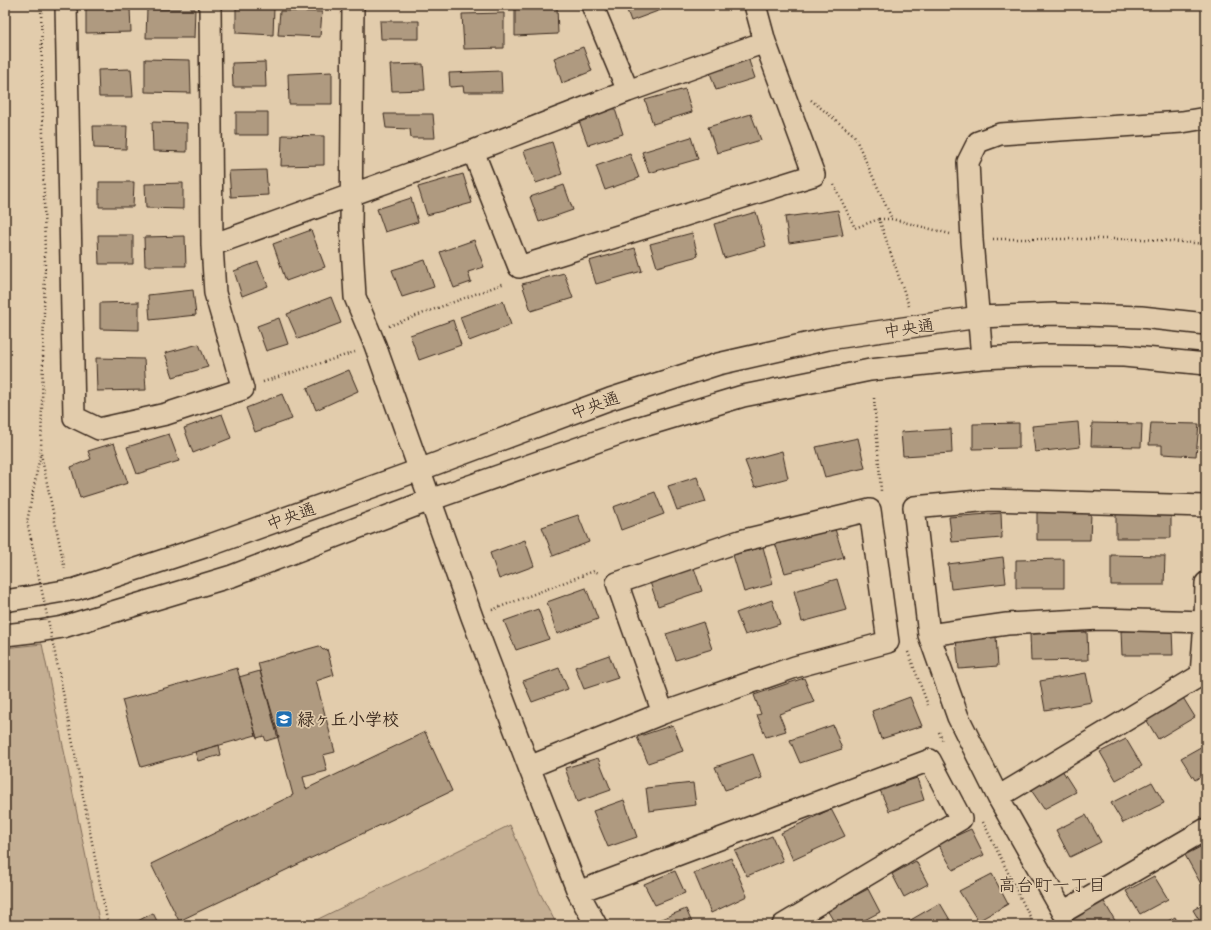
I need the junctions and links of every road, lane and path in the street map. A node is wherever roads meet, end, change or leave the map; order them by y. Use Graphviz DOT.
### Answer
graph roads {
  1 [pos="41,5"];
  2 [pos="66,5"];
  3 [pos="210,5"];
  4 [pos="353,5"];
  5 [pos="592,5"];
  6 [pos="755,5"];
  7 [pos="765,42"];
  8 [pos="628,91"];
  9 [pos="805,96"];
  10 [pos="1206,118"];
  11 [pos="473,151"];
  12 [pos="352,195"];
  13 [pos="892,219"];
  14 [pos="972,240"];
  15 [pos="1206,244"];
  16 [pos="212,245"];
  17 [pos="979,317"];
  18 [pos="1206,324"];
  19 [pos="917,327"];
  20 [pos="982,358"];
  21 [pos="1206,364"];
  22 [pos="874,398"];
  23 [pos="41,451"];
  24 [pos="419,470"];
  25 [pos="881,492"];
  26 [pos="430,500"];
  27 [pos="1206,506"];
  28 [pos="1206,583"];
  29 [pos="617,584"];
  30 [pos="69,590"];
  31 [pos="5,601"];
  32 [pos="472,617"];
  33 [pos="1206,622"];
  34 [pos="5,635"];
  35 [pos="929,635"];
  36 [pos="663,713"];
  37 [pos="529,767"];
  38 [pos="998,797"];
  39 [pos="1206,829"];
  40 [pos="578,892"];
  41 [pos="108,925"];
  42 [pos="596,925"];
  43 [pos="783,925"];
  1 -- 23 [label="path"];
  2 -- 16 [label="street"];
  3 -- 16 [label="street"];
  4 -- 12 [label="street"];
  5 -- 8 [label="street"];
  6 -- 7 [label="street"];
  7 -- 8 [label="street"];
  7 -- 11 [label="street"];
  8 -- 11 [label="street"];
  9 -- 13 [label="path"];
  10 -- 14 [label="street"];
  11 -- 12 [label="street"];
  12 -- 16 [label="street"];
  12 -- 24 [label="street"];
  13 -- 14 [label="path"];
  13 -- 19 [label="path"];
  14 -- 15 [label="path"];
  14 -- 17 [label="street"];
  17 -- 18 [label="street, 中央通"];
  17 -- 19 [label="street, 中央通"];
  17 -- 20 [label="street"];
  19 -- 24 [label="street, 中央通"];
  20 -- 21 [label="street, 中央通"];
  20 -- 26 [label="street, 中央通"];
  22 -- 25 [label="path"];
  23 -- 30 [label="path"];
  23 -- 41 [label="path, bridge"];
  24 -- 26 [label="street"];
  24 -- 30 [label="street, 中央通"];
  26 -- 32 [label="street"];
  26 -- 34 [label="street, 中央通"];
  27 -- 35 [label="street"];
  28 -- 33 [label="street"];
  29 -- 32 [label="path"];
  29 -- 36 [label="street"];
  29 -- 36 [label="street"];
  30 -- 31 [label="street, 中央通"];
  32 -- 37 [label="street"];
  33 -- 35 [label="street"];
  33 -- 38 [label="street"];
  35 -- 38 [label="street"];
  36 -- 37 [label="street"];
  37 -- 40 [label="street"];
  38 -- 39 [label="street"];
  40 -- 42 [label="street"];
  40 -- 43 [label="street"];
}
